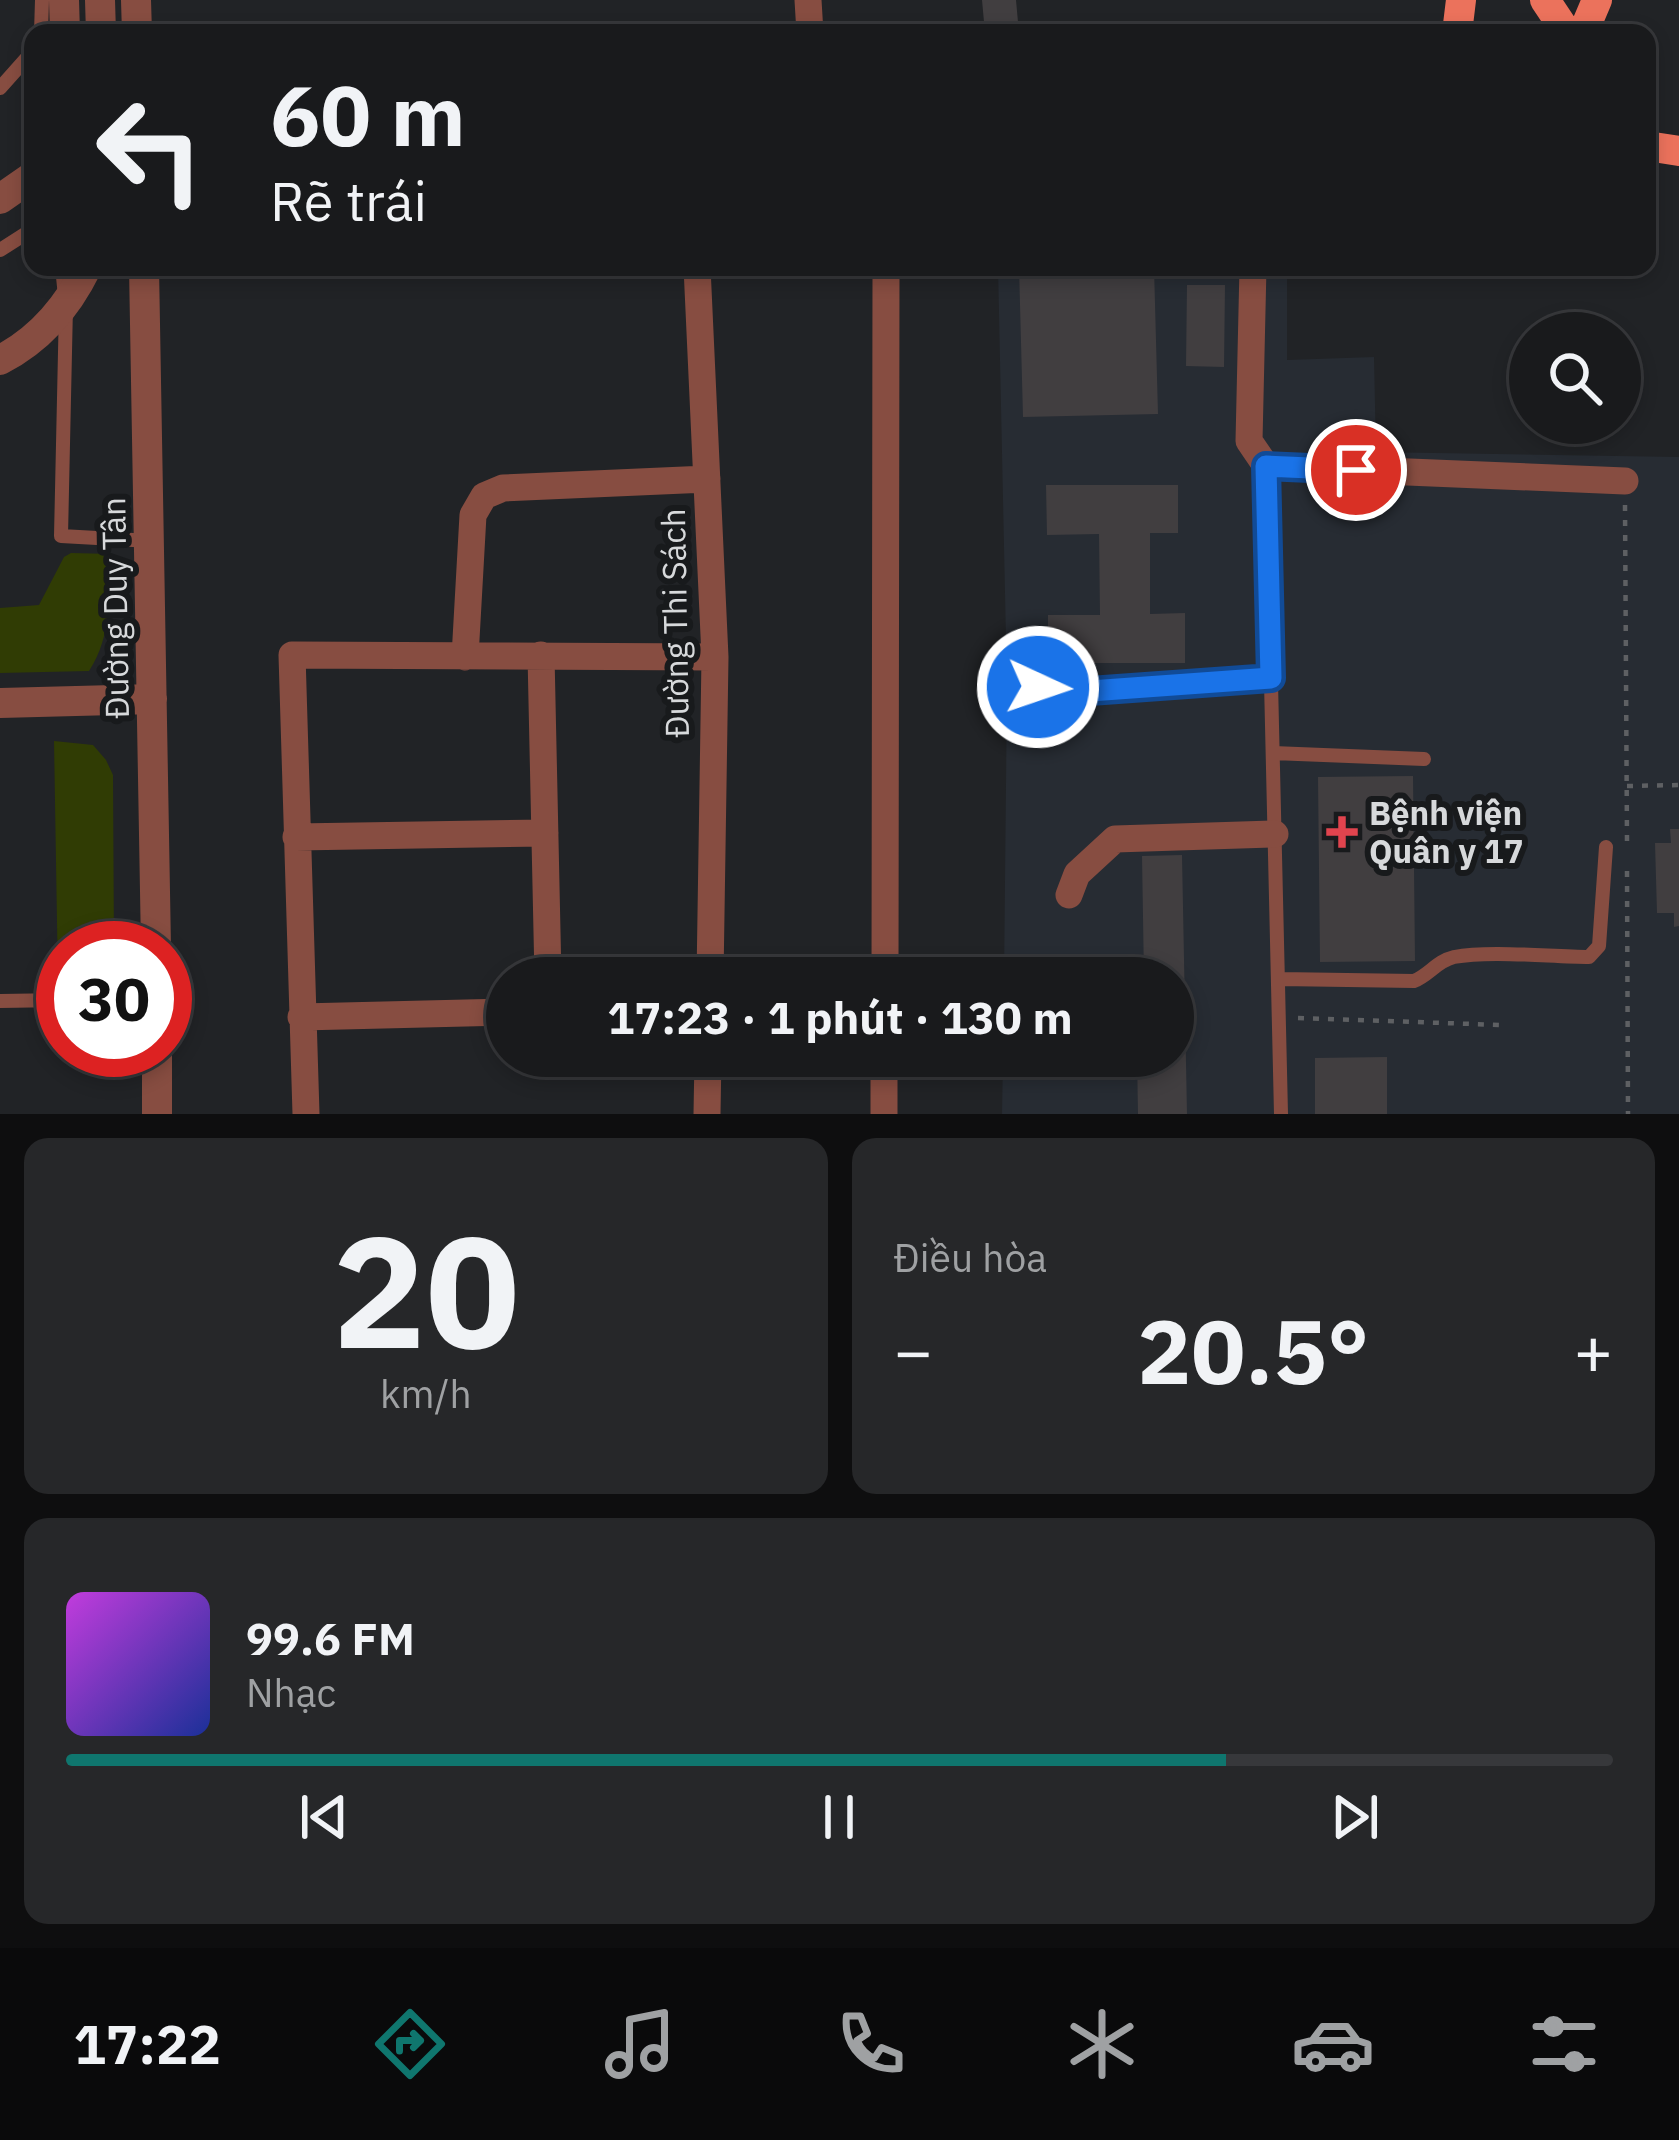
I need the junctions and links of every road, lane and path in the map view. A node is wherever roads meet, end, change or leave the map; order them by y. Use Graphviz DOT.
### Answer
graph roads {
  1 [pos="24,61"];
  2 [pos="0,88"];
  3 [pos="24,182"];
  4 [pos="0,200"];
  5 [pos="63,276"];
  6 [pos="83,276"];
  7 [pos="144,276"];
  8 [pos="697,276"];
  9 [pos="886,276"];
  10 [pos="1253,276"];
  11 [pos="0,360"];
  12 [pos="1266,466"];
  13 [pos="707,478"];
  14 [pos="1625,481"];
  15 [pos="152,541"];
  16 [pos="542,655"];
  17 [pos="465,657"];
  18 [pos="715,658"];
  19 [pos="1271,678"];
  20 [pos="1038,687"];
  21 [pos="152,699"];
  22 [pos="0,703"];
  23 [pos="1273,753"];
  24 [pos="1424,759"];
  25 [pos="1679,785"];
  26 [pos="1627,786"];
  27 [pos="545,833"];
  28 [pos="1275,833"];
  29 [pos="296,837"];
  30 [pos="1606,847"];
  31 [pos="1069,895"];
  32 [pos="156,921"];
  33 [pos="548,957"];
  34 [pos="710,957"];
  35 [pos="885,957"];
  36 [pos="1280,980"];
  37 [pos="36,1000"];
  38 [pos="0,1001"];
  39 [pos="486,1013"];
  40 [pos="302,1017"];
  41 [pos="1280,1018"];
  42 [pos="1502,1024"];
  43 [pos="157,1077"];
  44 [pos="707,1077"];
  45 [pos="884,1077"];
  46 [pos="157,1114"];
  47 [pos="306,1114"];
  48 [pos="706,1114"];
  49 [pos="884,1114"];
  50 [pos="1281,1114"];
  51 [pos="1628,1114"];
  1 -- 2 [label="lane"];
  3 -- 4 [label="street"];
  5 -- 15 [label="lane"];
  6 -- 11 [label="street, bridge"];
  7 -- 15 [label="street, Đường Duy Tân"];
  8 -- 13 [label="street, Đường Thi Sách"];
  9 -- 35 [label="street"];
  10 -- 12 [label="street"];
  12 -- 14 [label="street"];
  12 -- 19 [label="lane"];
  13 -- 17 [label="street"];
  13 -- 18 [label="street, Đường Thi Sách"];
  14 -- 26 [label="path"];
  15 -- 21 [label="street, Đường Duy Tân"];
  16 -- 17 [label="street"];
  16 -- 18 [label="street"];
  16 -- 27 [label="street"];
  17 -- 29 [label="street"];
  18 -- 34 [label="street, Đường Thi Sách"];
  19 -- 20 [label="street"];
  19 -- 23 [label="lane"];
  21 -- 22 [label="street"];
  21 -- 32 [label="street, Đường Duy Tân"];
  23 -- 24 [label="lane"];
  23 -- 28 [label="lane"];
  25 -- 26 [label="path"];
  26 -- 51 [label="path"];
  27 -- 29 [label="street"];
  27 -- 33 [label="street"];
  28 -- 31 [label="street"];
  28 -- 36 [label="lane"];
  29 -- 40 [label="street"];
  30 -- 36 [label="lane"];
  36 -- 41 [label="lane"];
  37 -- 38 [label="lane"];
  39 -- 40 [label="street"];
  40 -- 47 [label="street"];
  41 -- 42 [label="path"];
  41 -- 50 [label="lane"];
  43 -- 46 [label="street"];
  44 -- 48 [label="street"];
  45 -- 49 [label="street"];
}
